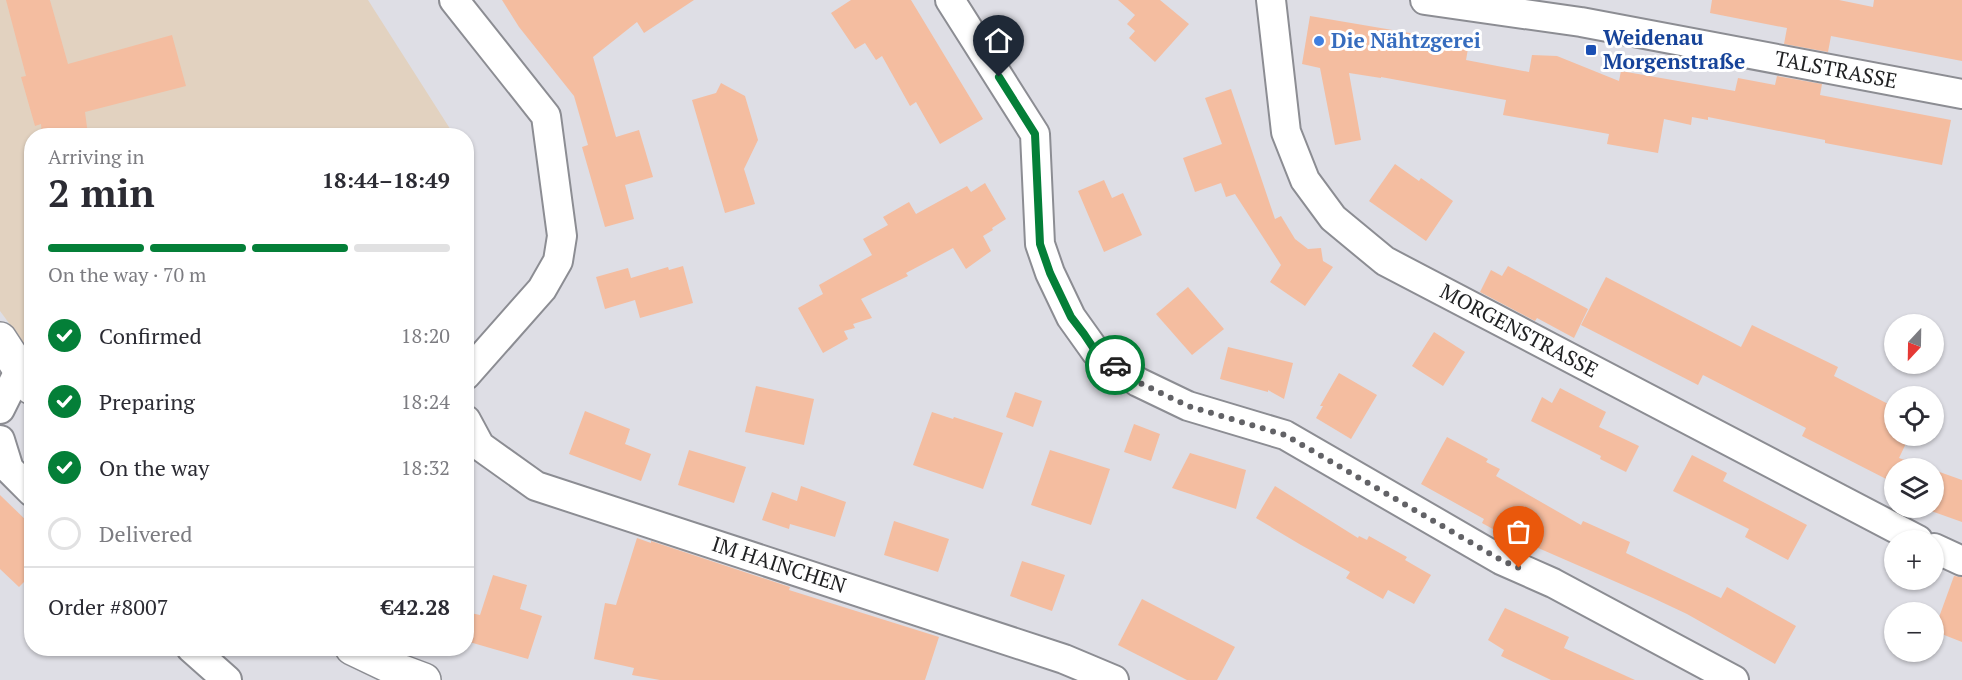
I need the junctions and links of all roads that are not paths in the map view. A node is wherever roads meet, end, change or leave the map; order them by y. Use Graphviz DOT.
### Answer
graph roads {
  1 [pos="454,0"];
  2 [pos="950,0"];
  3 [pos="1271,0"];
  4 [pos="1425,0"];
  5 [pos="1962,94"];
  6 [pos="0,339"];
  7 [pos="474,366"];
  8 [pos="24,375"];
  9 [pos="24,380"];
  10 [pos="0,409"];
  11 [pos="474,435"];
  12 [pos="0,440"];
  13 [pos="24,484"];
  14 [pos="1899,530"];
  15 [pos="1944,553"];
  16 [pos="1962,561"];
  17 [pos="200,656"];
  18 [pos="369,656"];
  19 [pos="227,680"];
  20 [pos="424,680"];
  21 [pos="1114,680"];
  22 [pos="1734,680"];
  1 -- 7 [label="street"];
  2 -- 22 [label="street"];
  3 -- 14 [label="street, MORGENSTRASSE"];
  4 -- 5 [label="street, TALSTRASSE"];
  6 -- 8 [label="street"];
  9 -- 10 [label="street"];
  11 -- 21 [label="street, IM HAINCHEN"];
  12 -- 13 [label="street"];
  15 -- 16 [label="street"];
  17 -- 19 [label="street"];
  18 -- 20 [label="street"];
}
